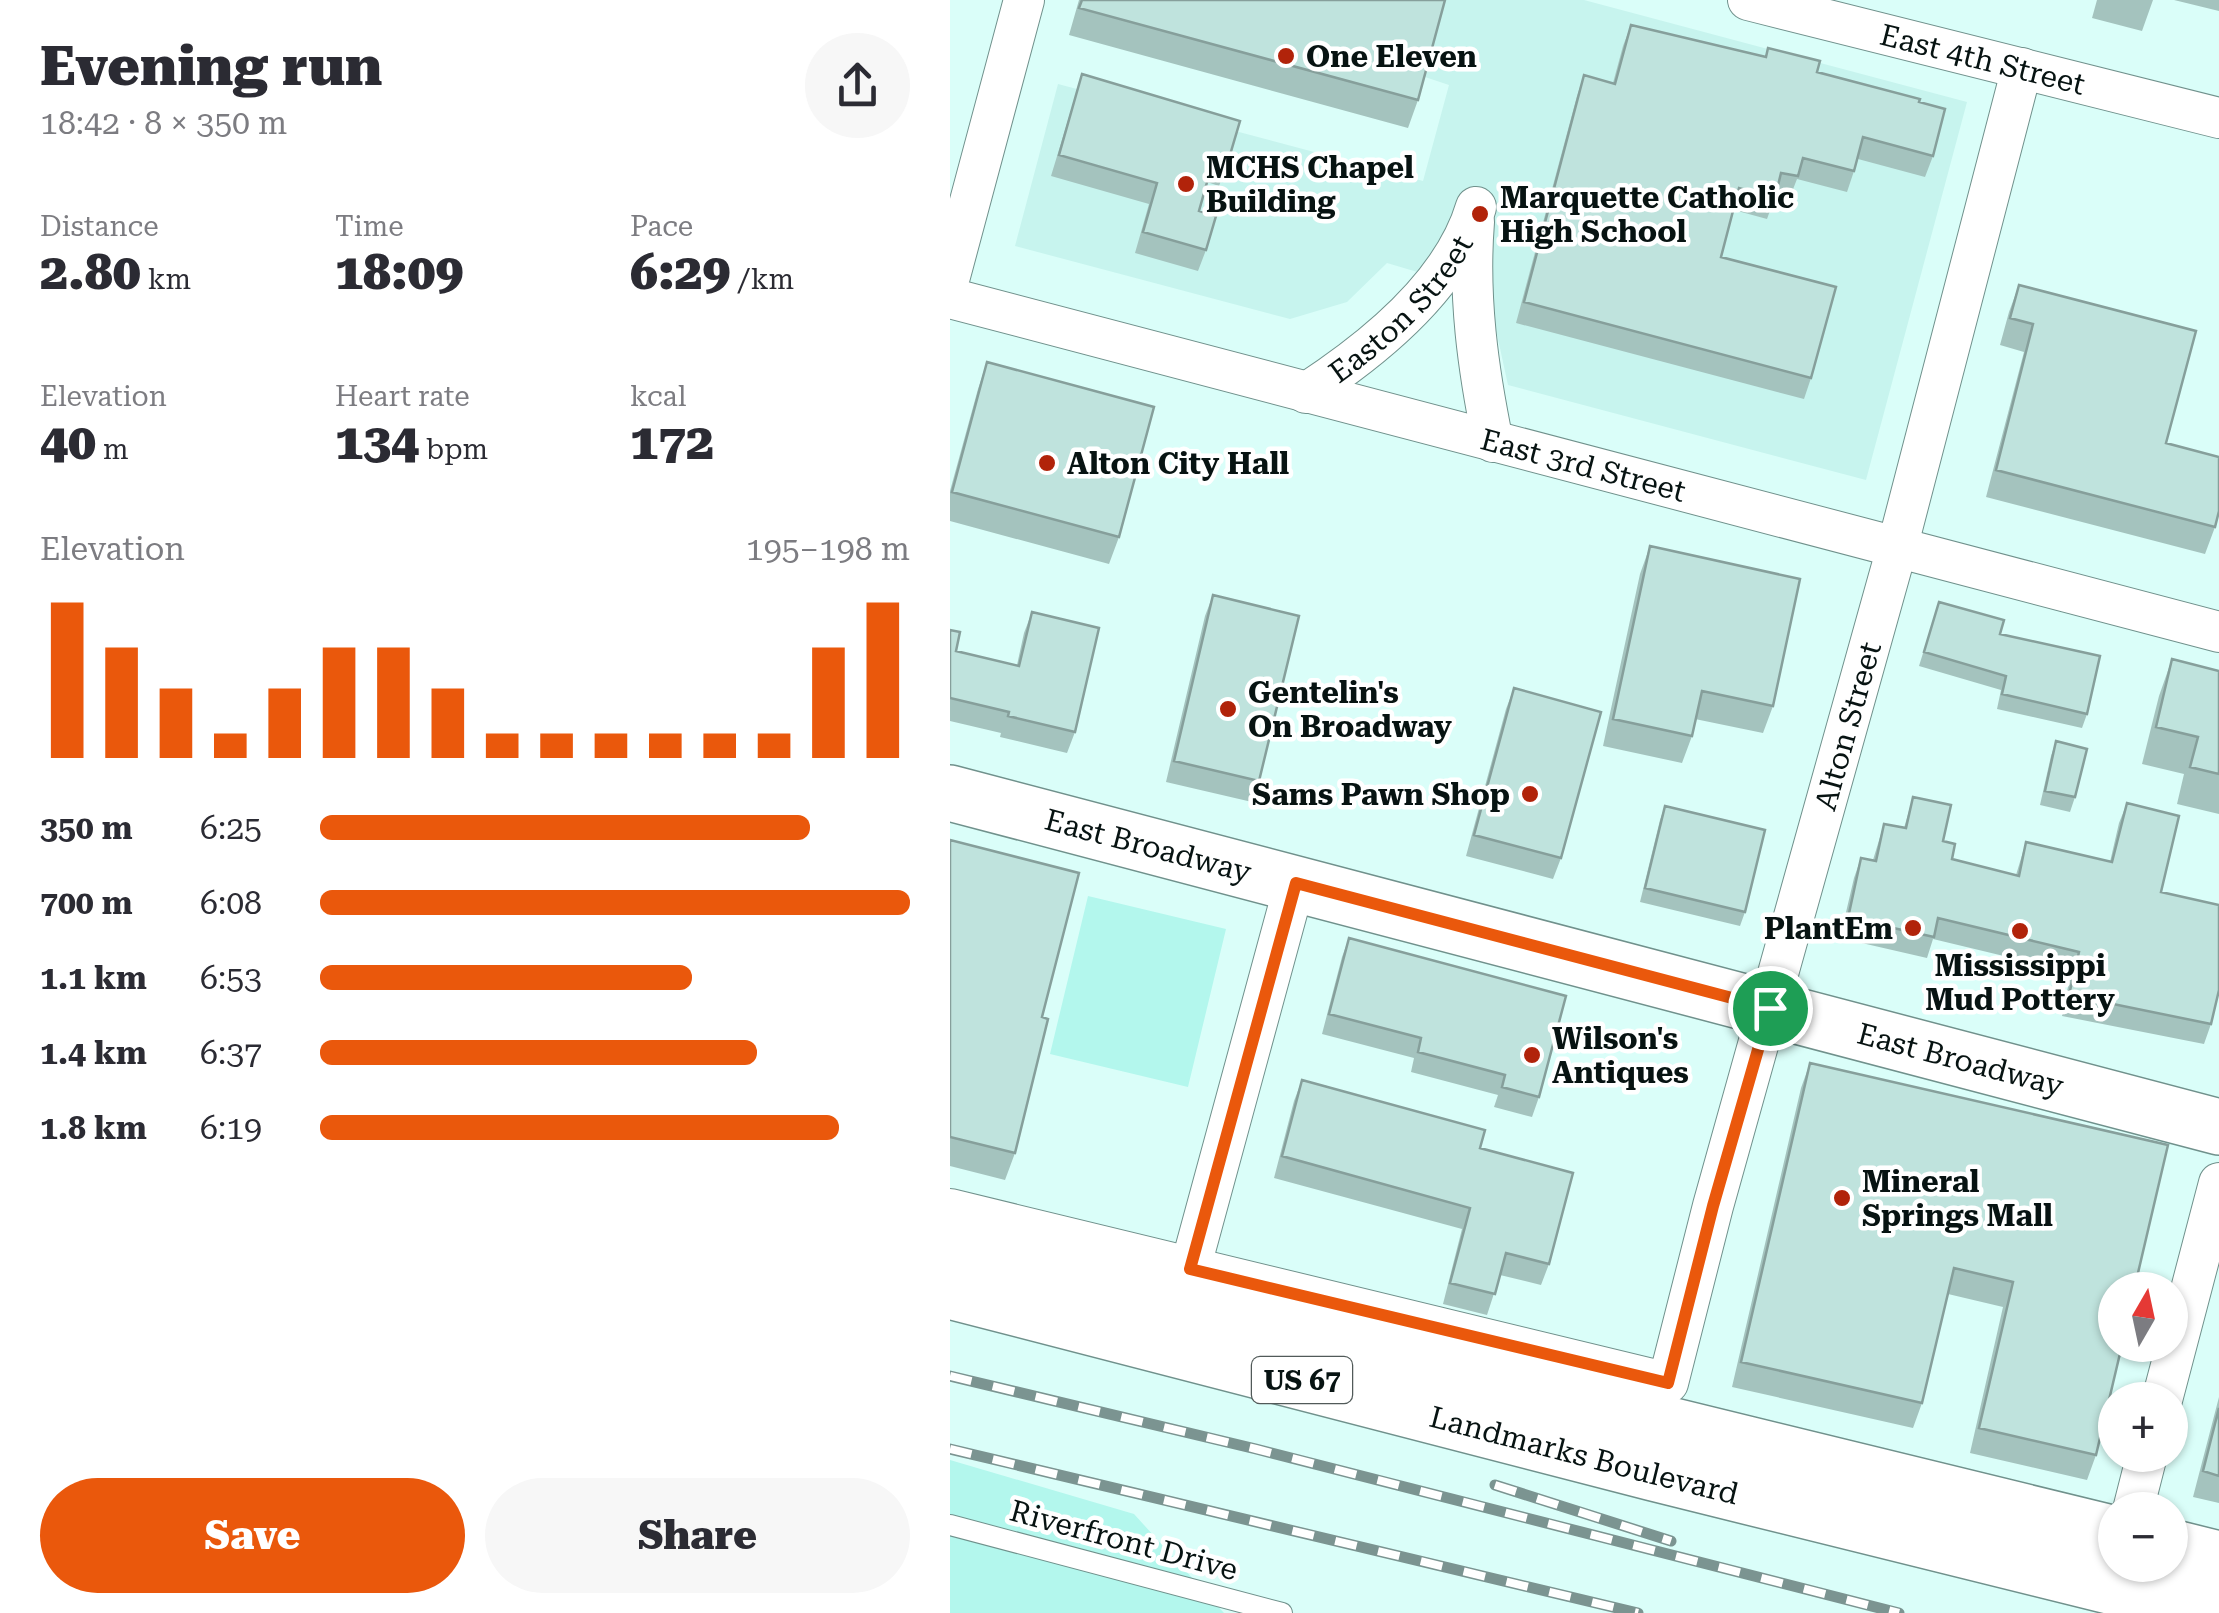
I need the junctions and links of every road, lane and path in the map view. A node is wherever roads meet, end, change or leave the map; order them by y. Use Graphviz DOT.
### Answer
graph roads {
  1 [pos="1024,0"];
  2 [pos="1756,1"];
  3 [pos="2022,68"];
  4 [pos="2219,118"];
  5 [pos="950,276"];
  6 [pos="950,298"];
  7 [pos="1306,393"];
  8 [pos="1493,442"];
  9 [pos="1897,548"];
  10 [pos="2219,632"];
  11 [pos="950,793"];
  12 [pos="1296,883"];
  13 [pos="1770,1008"];
  14 [pos="2219,1127"];
  15 [pos="2219,1183"];
  16 [pos="950,1209"];
  17 [pos="950,1248"];
  18 [pos="1190,1269"];
  19 [pos="950,1291"];
  20 [pos="2167,1382"];
  21 [pos="950,1526"];
  22 [pos="2098,1530"];
  23 [pos="2188,1551"];
  24 [pos="2219,1559"];
  25 [pos="1282,1613"];
  26 [pos="2218,1613"];
  1 -- 5 [label="street"];
  2 -- 3 [label="street, East 4th Street"];
  3 -- 4 [label="street, East 4th Street"];
  3 -- 9 [label="street, Alton Street"];
  6 -- 7 [label="street, East 3rd Street"];
  7 -- 8 [label="street, East 3rd Street"];
  7 -- 8 [label="street, Easton Street"];
  8 -- 9 [label="street, East 3rd Street"];
  9 -- 10 [label="street, East 3rd Street"];
  9 -- 13 [label="street, Alton Street"];
  11 -- 12 [label="main road, East Broadway"];
  12 -- 13 [label="main road, East Broadway"];
  12 -- 18 [label="street"];
  13 -- 14 [label="main road, East Broadway"];
  13 -- 18 [label="street, Alton Street"];
  15 -- 20 [label="street"];
  16 -- 18 [label="street"];
  17 -- 22 [label="main road, Landmarks Boulevard / US 67"];
  19 -- 26 [label="main road, Landmarks Boulevard / US 67"];
  21 -- 25 [label="lane, Riverfront Drive"];
  23 -- 24 [label="main road"];
}
